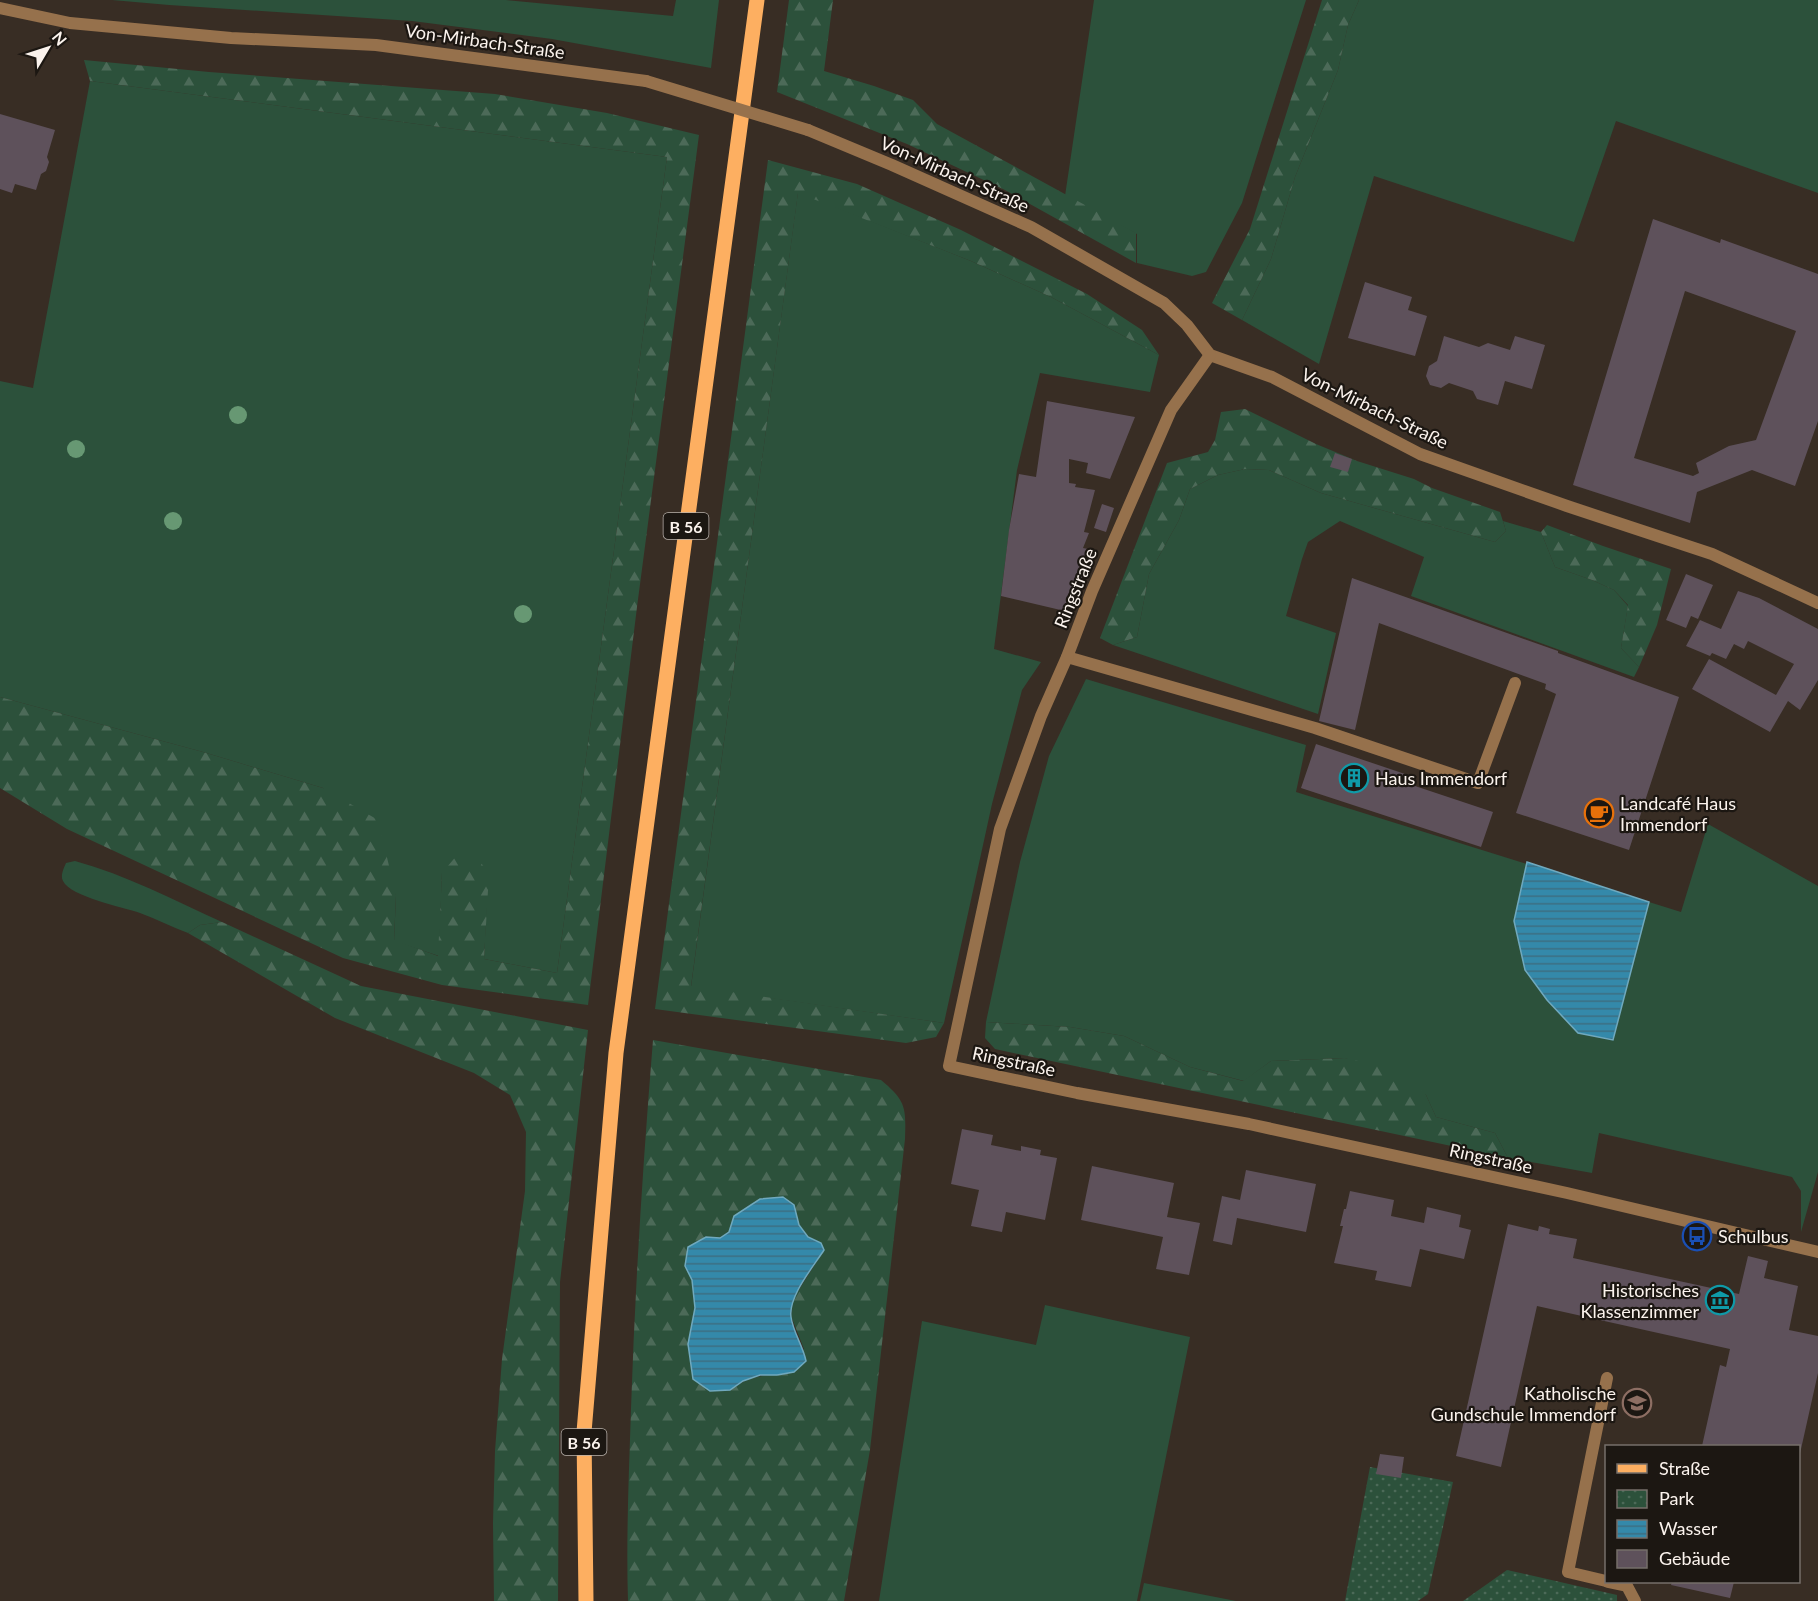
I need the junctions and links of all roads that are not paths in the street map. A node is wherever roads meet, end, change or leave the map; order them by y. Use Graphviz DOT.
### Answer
graph roads {
  1 [pos="757,0"];
  2 [pos="0,8"];
  3 [pos="1210,355"];
  4 [pos="1818,603"];
  5 [pos="1067,657"];
  6 [pos="1515,683"];
  7 [pos="1818,1251"];
  8 [pos="1607,1378"];
  9 [pos="1605,1581"];
  10 [pos="1615,1583"];
  11 [pos="586,1601"];
  12 [pos="1635,1601"];
  1 -- 11 [label="main road, B 56"];
  2 -- 3 [label="street, Von-Mirbach-Straße, bridge"];
  3 -- 4 [label="street, Von-Mirbach-Straße"];
  3 -- 5 [label="street, Ringstraße"];
  5 -- 6 [label="street"];
  5 -- 7 [label="street, Ringstraße"];
  8 -- 9 [label="street"];
  10 -- 12 [label="street"];
}
